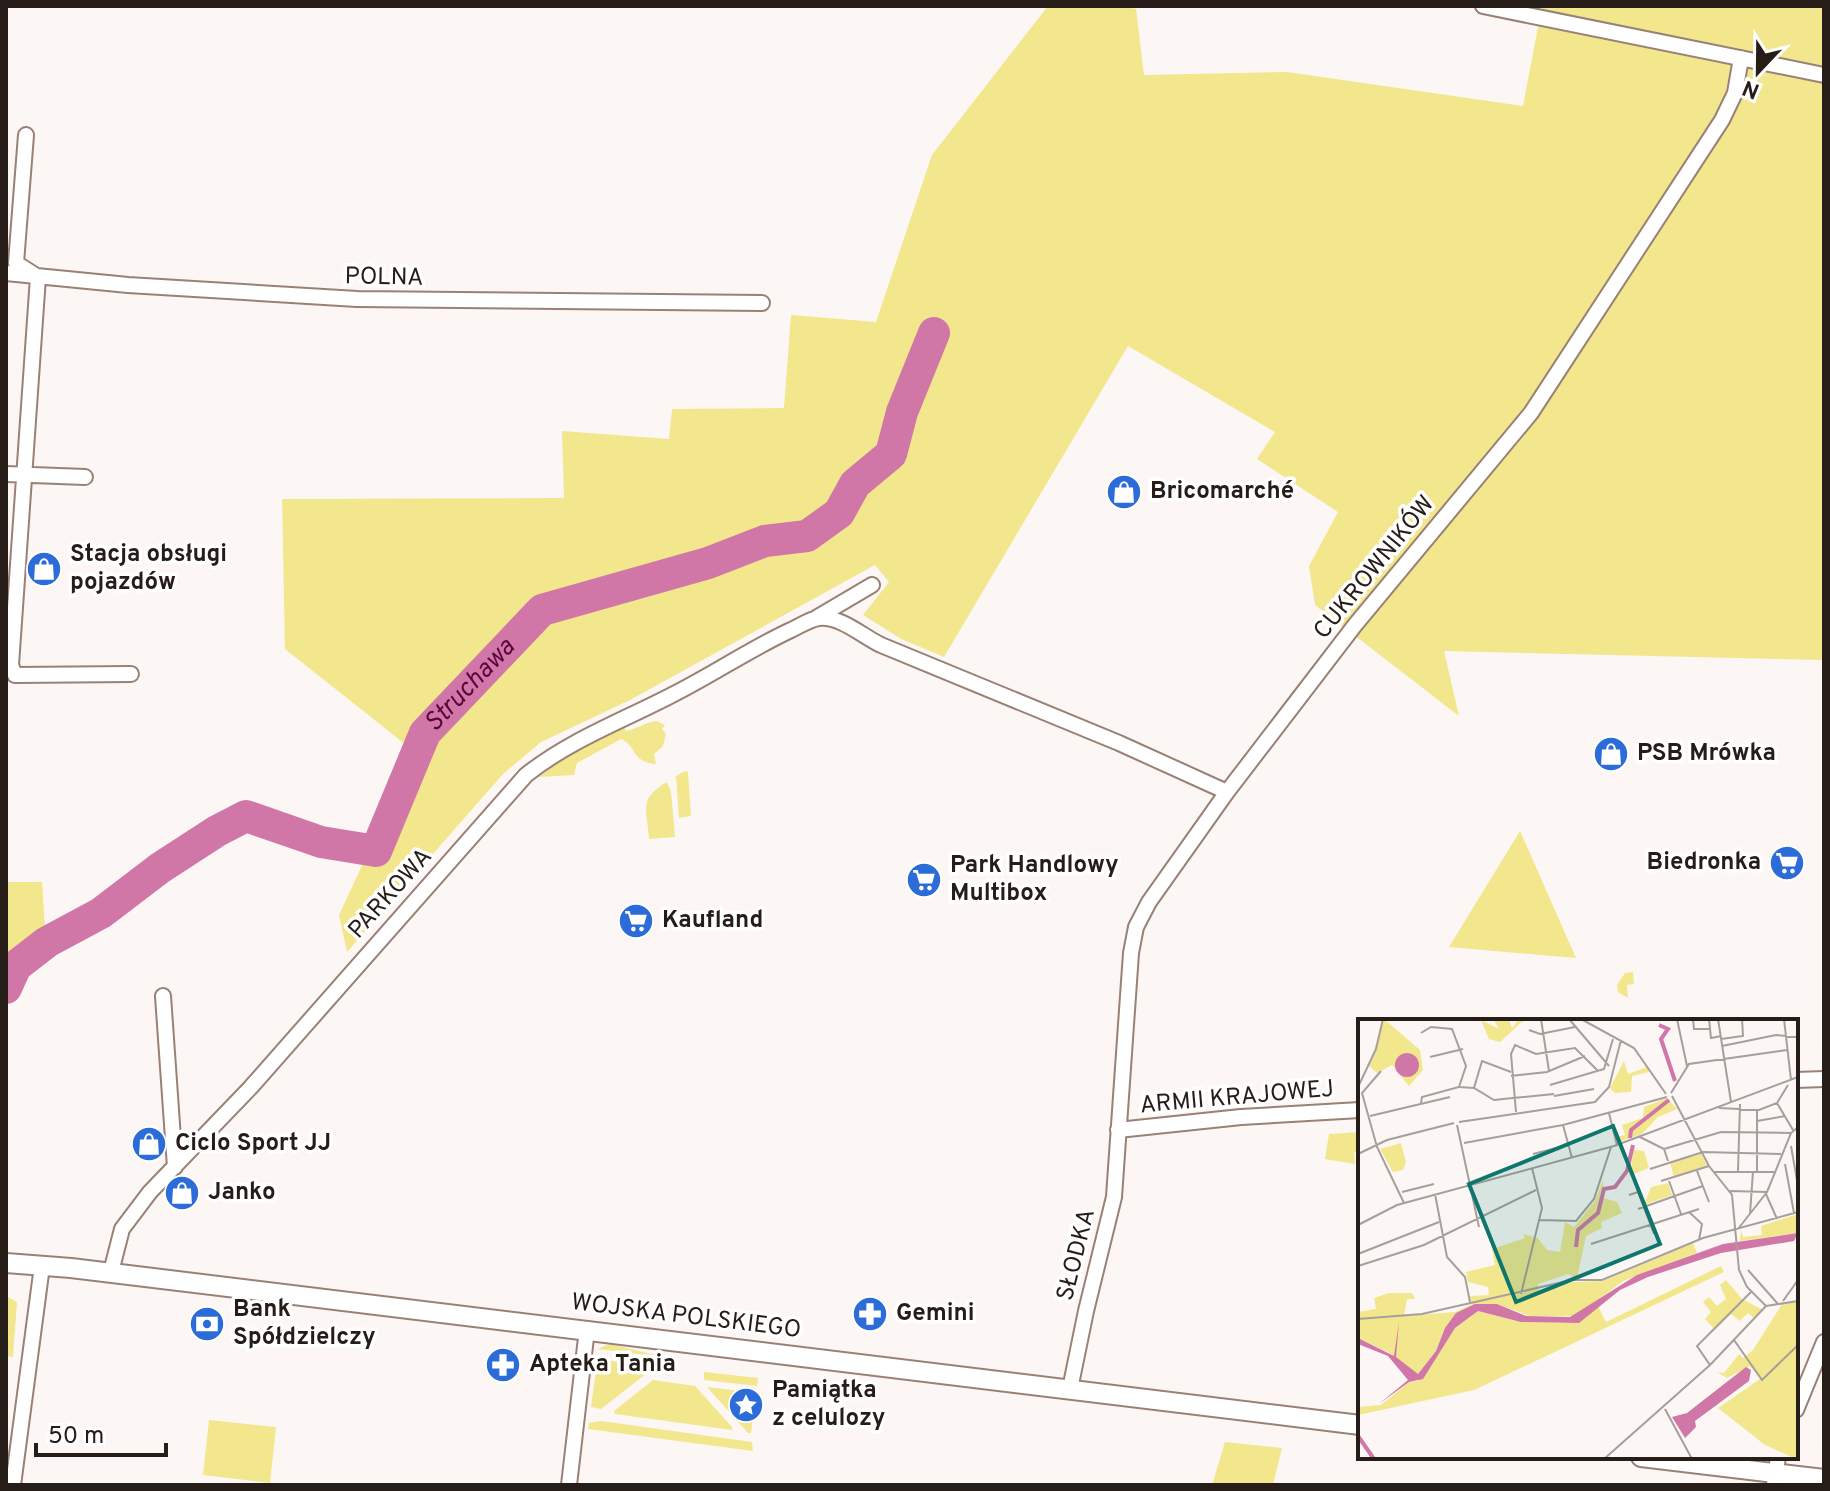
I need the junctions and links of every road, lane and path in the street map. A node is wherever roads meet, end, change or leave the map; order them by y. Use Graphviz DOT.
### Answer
graph roads {
  1 [pos="1483,6"];
  2 [pos="1741,58"];
  3 [pos="1824,75"];
  4 [pos="26,135"];
  5 [pos="6,273"];
  6 [pos="38,277"];
  7 [pos="762,303"];
  8 [pos="6,474"];
  9 [pos="24,475"];
  10 [pos="85,477"];
  11 [pos="872,585"];
  12 [pos="816,618"];
  13 [pos="131,674"];
  14 [pos="1227,792"];
  15 [pos="163,996"];
  16 [pos="1824,1079"];
  17 [pos="1798,1080"];
  18 [pos="1358,1110"];
  19 [pos="1118,1130"];
  20 [pos="175,1167"];
  21 [pos="6,1263"];
  22 [pos="42,1266"];
  23 [pos="111,1272"];
  24 [pos="587,1329"];
  25 [pos="1824,1342"];
  26 [pos="1070,1389"];
  27 [pos="1798,1405"];
  28 [pos="1358,1425"];
  29 [pos="1659,1459"];
  30 [pos="1776,1472"];
  31 [pos="1824,1479"];
  32 [pos="13,1485"];
  33 [pos="569,1485"];
  1 -- 2 [label="street"];
  2 -- 3 [label="street"];
  2 -- 14 [label="street, CUKROWNIKÓW"];
  4 -- 6 [label="street"];
  5 -- 6 [label="street, POLNA"];
  6 -- 7 [label="street, POLNA"];
  6 -- 9 [label="street"];
  8 -- 9 [label="street"];
  9 -- 10 [label="street"];
  9 -- 13 [label="street"];
  11 -- 12 [label="street, PARKOWA"];
  12 -- 14 [label="street"];
  12 -- 20 [label="street, PARKOWA"];
  14 -- 19 [label="street, CUKROWNIKÓW"];
  15 -- 20 [label="street"];
  16 -- 17 [label="street"];
  18 -- 19 [label="street, ARMII KRAJOWEJ"];
  19 -- 26 [label="street, SŁODKA"];
  20 -- 23 [label="street, PARKOWA"];
  21 -- 22 [label="street, WOJSKA POLSKIEGO"];
  22 -- 23 [label="street, WOJSKA POLSKIEGO"];
  22 -- 32 [label="street"];
  23 -- 24 [label="street, WOJSKA POLSKIEGO"];
  24 -- 26 [label="street, WOJSKA POLSKIEGO"];
  24 -- 33 [label="street"];
  25 -- 27 [label="street"];
  26 -- 28 [label="street, WOJSKA POLSKIEGO"];
  29 -- 30 [label="street"];
  30 -- 31 [label="street"];
}
